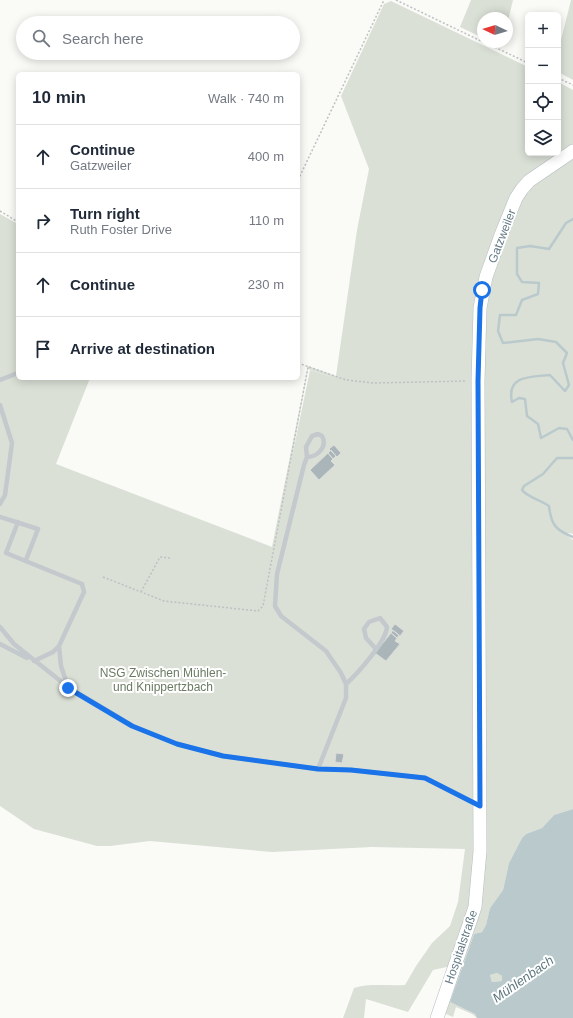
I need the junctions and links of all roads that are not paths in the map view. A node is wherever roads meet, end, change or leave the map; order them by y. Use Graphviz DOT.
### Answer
graph roads {
  1 [pos="573,151"];
  2 [pos="16,374"];
  3 [pos="0,380"];
  4 [pos="0,405"];
  5 [pos="307,457"];
  6 [pos="0,504"];
  7 [pos="0,516"];
  8 [pos="18,522"];
  9 [pos="26,560"];
  10 [pos="0,627"];
  11 [pos="0,644"];
  12 [pos="59,646"];
  13 [pos="376,648"];
  14 [pos="34,661"];
  15 [pos="346,684"];
  16 [pos="68,688"];
  17 [pos="318,769"];
  18 [pos="480,806"];
  19 [pos="480,851"];
  20 [pos="437,1018"];
  1 -- 18 [label="street, Gatzweiler"];
  2 -- 3 [label="lane"];
  4 -- 6 [label="lane"];
  5 -- 5 [label="lane"];
  5 -- 15 [label="lane"];
  7 -- 8 [label="lane"];
  8 -- 9 [label="lane"];
  8 -- 9 [label="lane"];
  9 -- 12 [label="lane"];
  10 -- 14 [label="lane"];
  11 -- 14 [label="lane"];
  12 -- 14 [label="lane"];
  12 -- 16 [label="lane"];
  13 -- 13 [label="lane"];
  13 -- 15 [label="lane"];
  14 -- 16 [label="lane"];
  15 -- 17 [label="lane"];
  16 -- 17 [label="lane"];
  17 -- 18 [label="lane"];
  18 -- 19 [label="street, Gatzweiler"];
  19 -- 20 [label="street, Hospitalstraße"];
}
